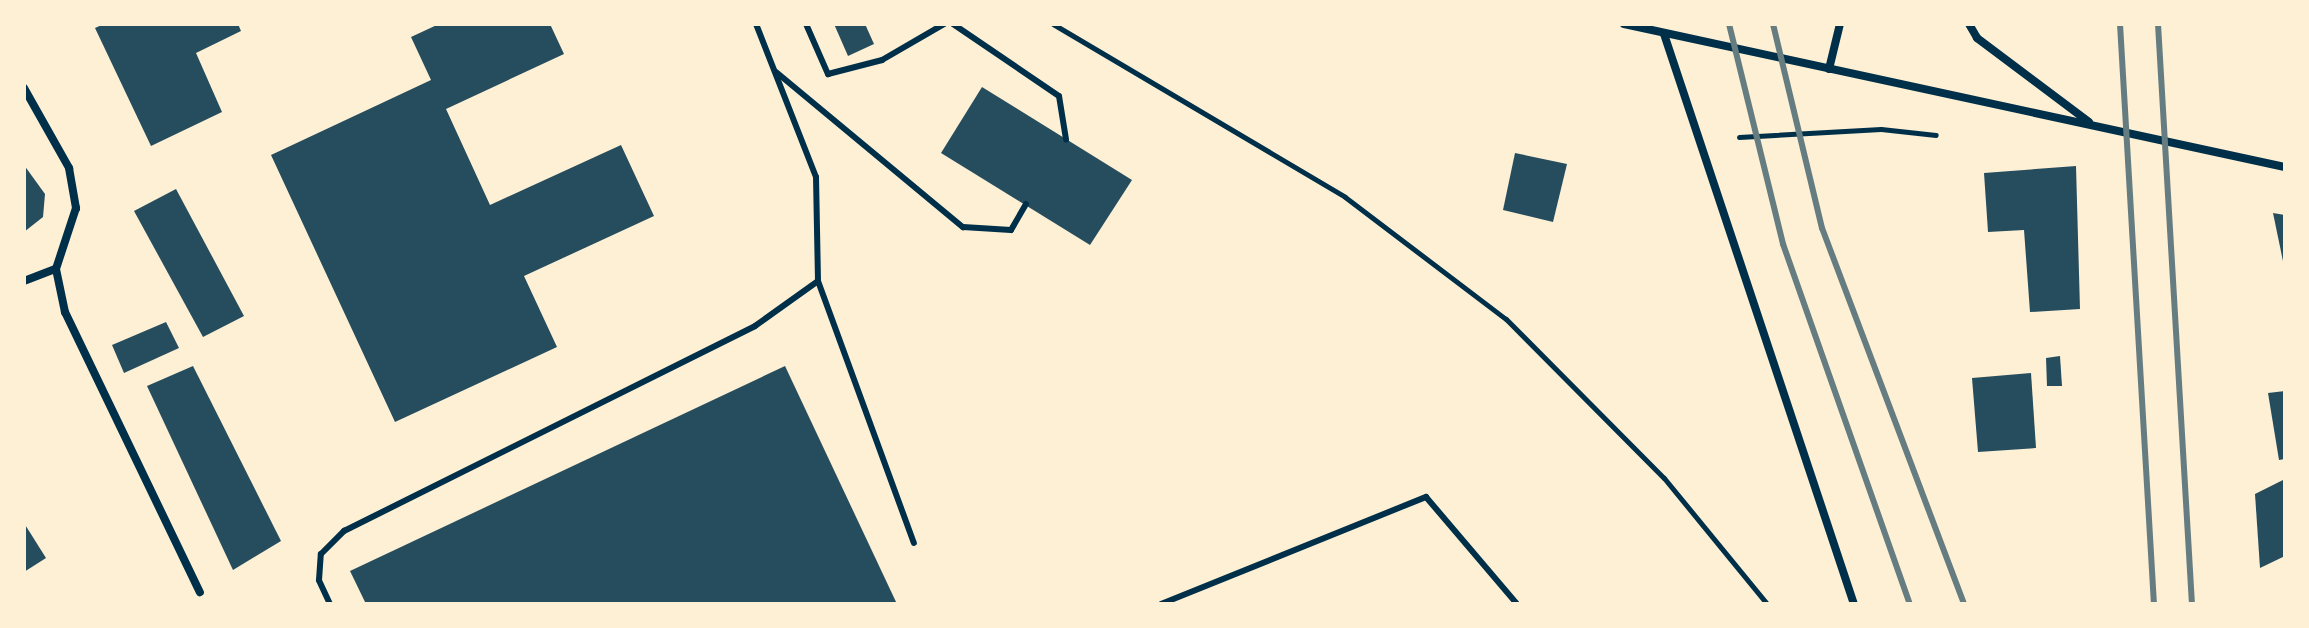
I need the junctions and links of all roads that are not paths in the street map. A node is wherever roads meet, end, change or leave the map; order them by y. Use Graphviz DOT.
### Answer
graph roads {
  1 [pos="756,24"];
  2 [pos="806,24"];
  3 [pos="944,24"];
  4 [pos="953,24"];
  5 [pos="1624,24"];
  6 [pos="1840,24"];
  7 [pos="1969,24"];
  8 [pos="1664,34"];
  9 [pos="1829,69"];
  10 [pos="774,70"];
  11 [pos="24,88"];
  12 [pos="2093,125"];
  13 [pos="1066,139"];
  14 [pos="2285,167"];
  15 [pos="1026,204"];
  16 [pos="56,269"];
  17 [pos="24,281"];
  18 [pos="818,281"];
  19 [pos="914,543"];
  20 [pos="200,592"];
  21 [pos="330,604"];
  22 [pos="1161,604"];
  23 [pos="1517,604"];
  24 [pos="1854,604"];
  1 -- 10 [label="lane"];
  2 -- 3 [label="lane"];
  4 -- 13 [label="lane"];
  5 -- 8 [label="street"];
  6 -- 9 [label="street"];
  7 -- 12 [label="street"];
  8 -- 9 [label="street"];
  8 -- 24 [label="street"];
  9 -- 12 [label="street"];
  10 -- 15 [label="lane"];
  10 -- 18 [label="lane"];
  11 -- 16 [label="street"];
  12 -- 14 [label="street"];
  16 -- 17 [label="street"];
  16 -- 20 [label="street"];
  18 -- 19 [label="lane"];
  18 -- 21 [label="lane"];
  22 -- 23 [label="lane"];
}
